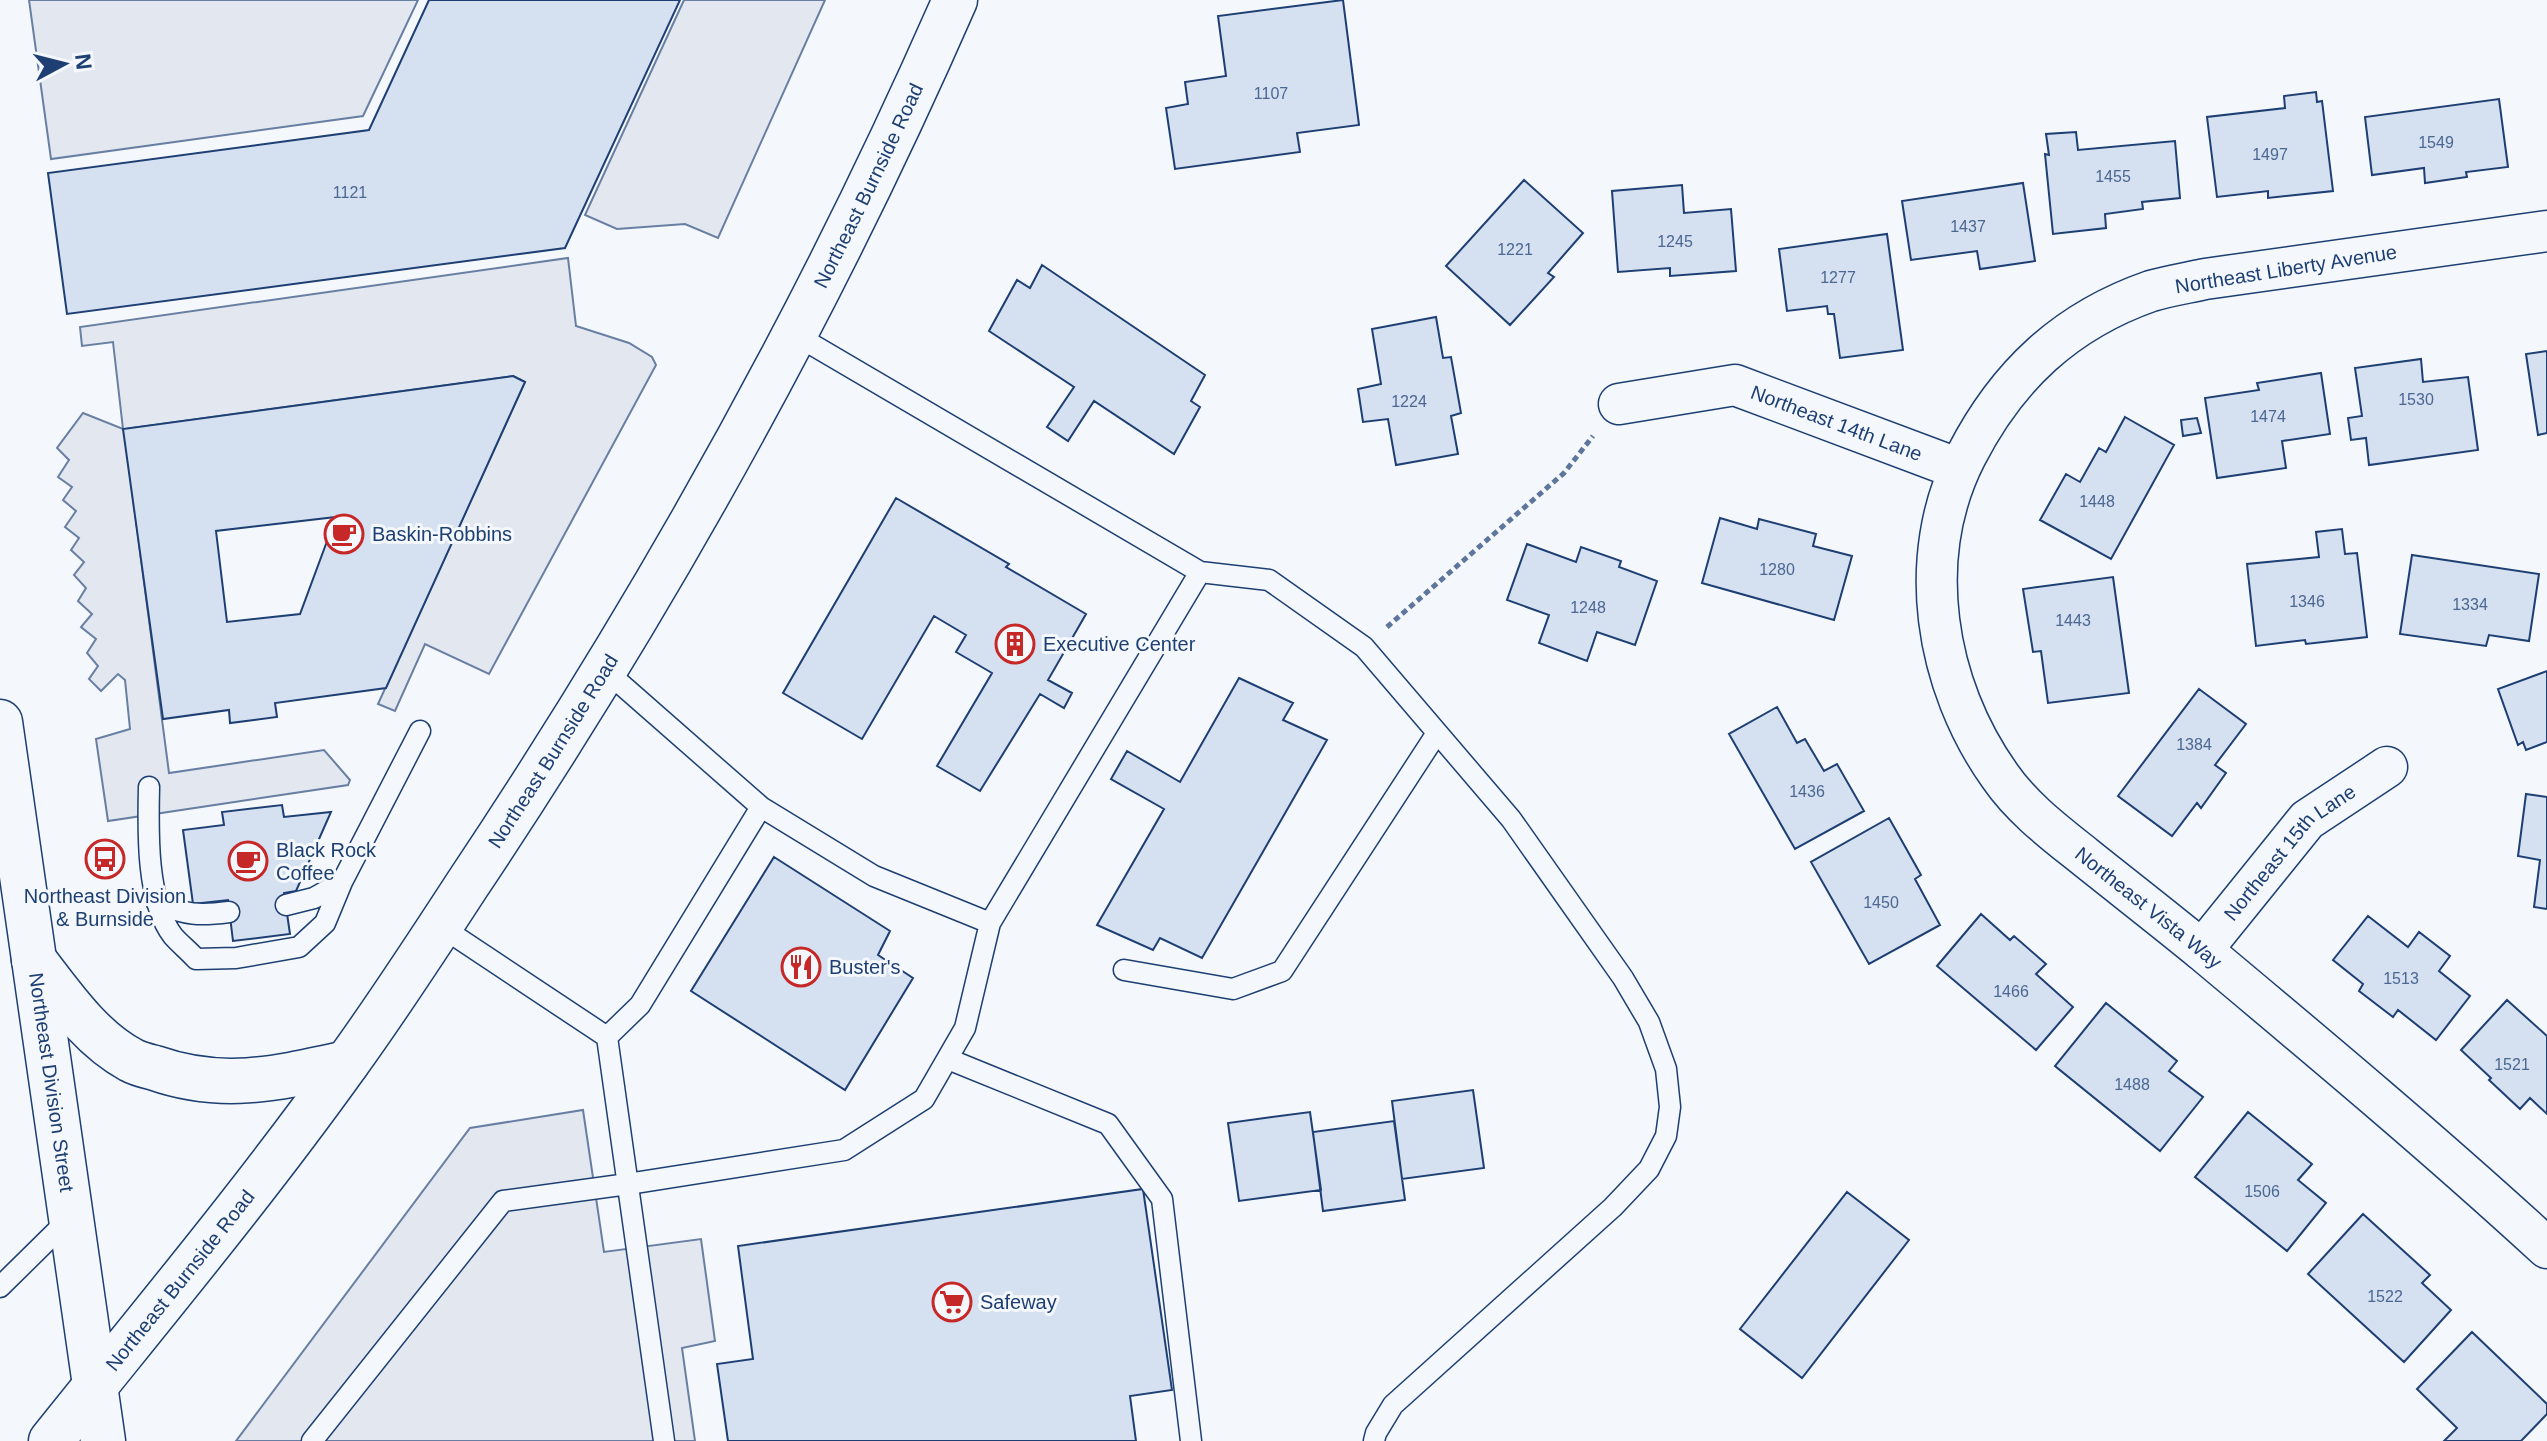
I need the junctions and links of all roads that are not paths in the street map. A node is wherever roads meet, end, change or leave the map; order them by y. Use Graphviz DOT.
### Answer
graph roads {
  1 [pos="955,0"];
  2 [pos="2547,231"];
  3 [pos="794,334"];
  4 [pos="1619,404"];
  5 [pos="1959,469"];
  6 [pos="1200,572"];
  7 [pos="606,671"];
  8 [pos="0,722"];
  9 [pos="420,731"];
  10 [pos="1437,733"];
  11 [pos="2387,767"];
  12 [pos="149,787"];
  13 [pos="761,807"];
  14 [pos="342,882"];
  15 [pos="157,903"];
  16 [pos="286,905"];
  17 [pos="229,912"];
  18 [pos="990,923"];
  19 [pos="440,926"];
  20 [pos="2202,950"];
  21 [pos="33,958"];
  22 [pos="1124,970"];
  23 [pos="607,1037"];
  24 [pos="948,1059"];
  25 [pos="347,1063"];
  26 [pos="628,1184"];
  27 [pos="71,1217"];
  28 [pos="2547,1248"];
  29 [pos="0,1287"];
  30 [pos="95,1387"];
  31 [pos="51,1441"];
  32 [pos="103,1441"];
  33 [pos="312,1441"];
  34 [pos="664,1441"];
  35 [pos="1191,1441"];
  36 [pos="1374,1441"];
  1 -- 3 [label="main road, Northeast Burnside Road"];
  2 -- 5 [label="street, Northeast Liberty Avenue"];
  3 -- 6 [label="lane"];
  3 -- 7 [label="main road, Northeast Burnside Road"];
  4 -- 5 [label="street, Northeast 14th Lane"];
  5 -- 20 [label="street, Northeast Vista Way"];
  6 -- 10 [label="lane"];
  6 -- 18 [label="lane"];
  7 -- 13 [label="lane"];
  7 -- 19 [label="main road, Northeast Burnside Road"];
  8 -- 21 [label="main road, Northeast Division Street"];
  9 -- 14 [label="lane"];
  10 -- 22 [label="lane"];
  10 -- 36 [label="lane"];
  11 -- 20 [label="street, Northeast 15th Lane"];
  12 -- 15 [label="lane"];
  13 -- 18 [label="lane"];
  13 -- 23 [label="lane"];
  14 -- 15 [label="lane"];
  14 -- 16 [label="lane"];
  15 -- 17 [label="lane"];
  18 -- 24 [label="lane"];
  19 -- 23 [label="lane"];
  19 -- 25 [label="main road, Northeast Burnside Road"];
  20 -- 28 [label="street, Northeast Vista Way"];
  21 -- 25 [label="main road"];
  21 -- 27 [label="main road, Northeast Division Street"];
  23 -- 26 [label="lane"];
  24 -- 26 [label="lane"];
  24 -- 35 [label="lane"];
  25 -- 30 [label="main road, Northeast Burnside Road"];
  26 -- 33 [label="lane"];
  26 -- 34 [label="lane"];
  27 -- 29 [label="lane"];
  27 -- 30 [label="main road, Northeast Division Street"];
  30 -- 31 [label="main road, Northeast Burnside Road"];
  30 -- 32 [label="main road, Northeast Division Street"];
}
